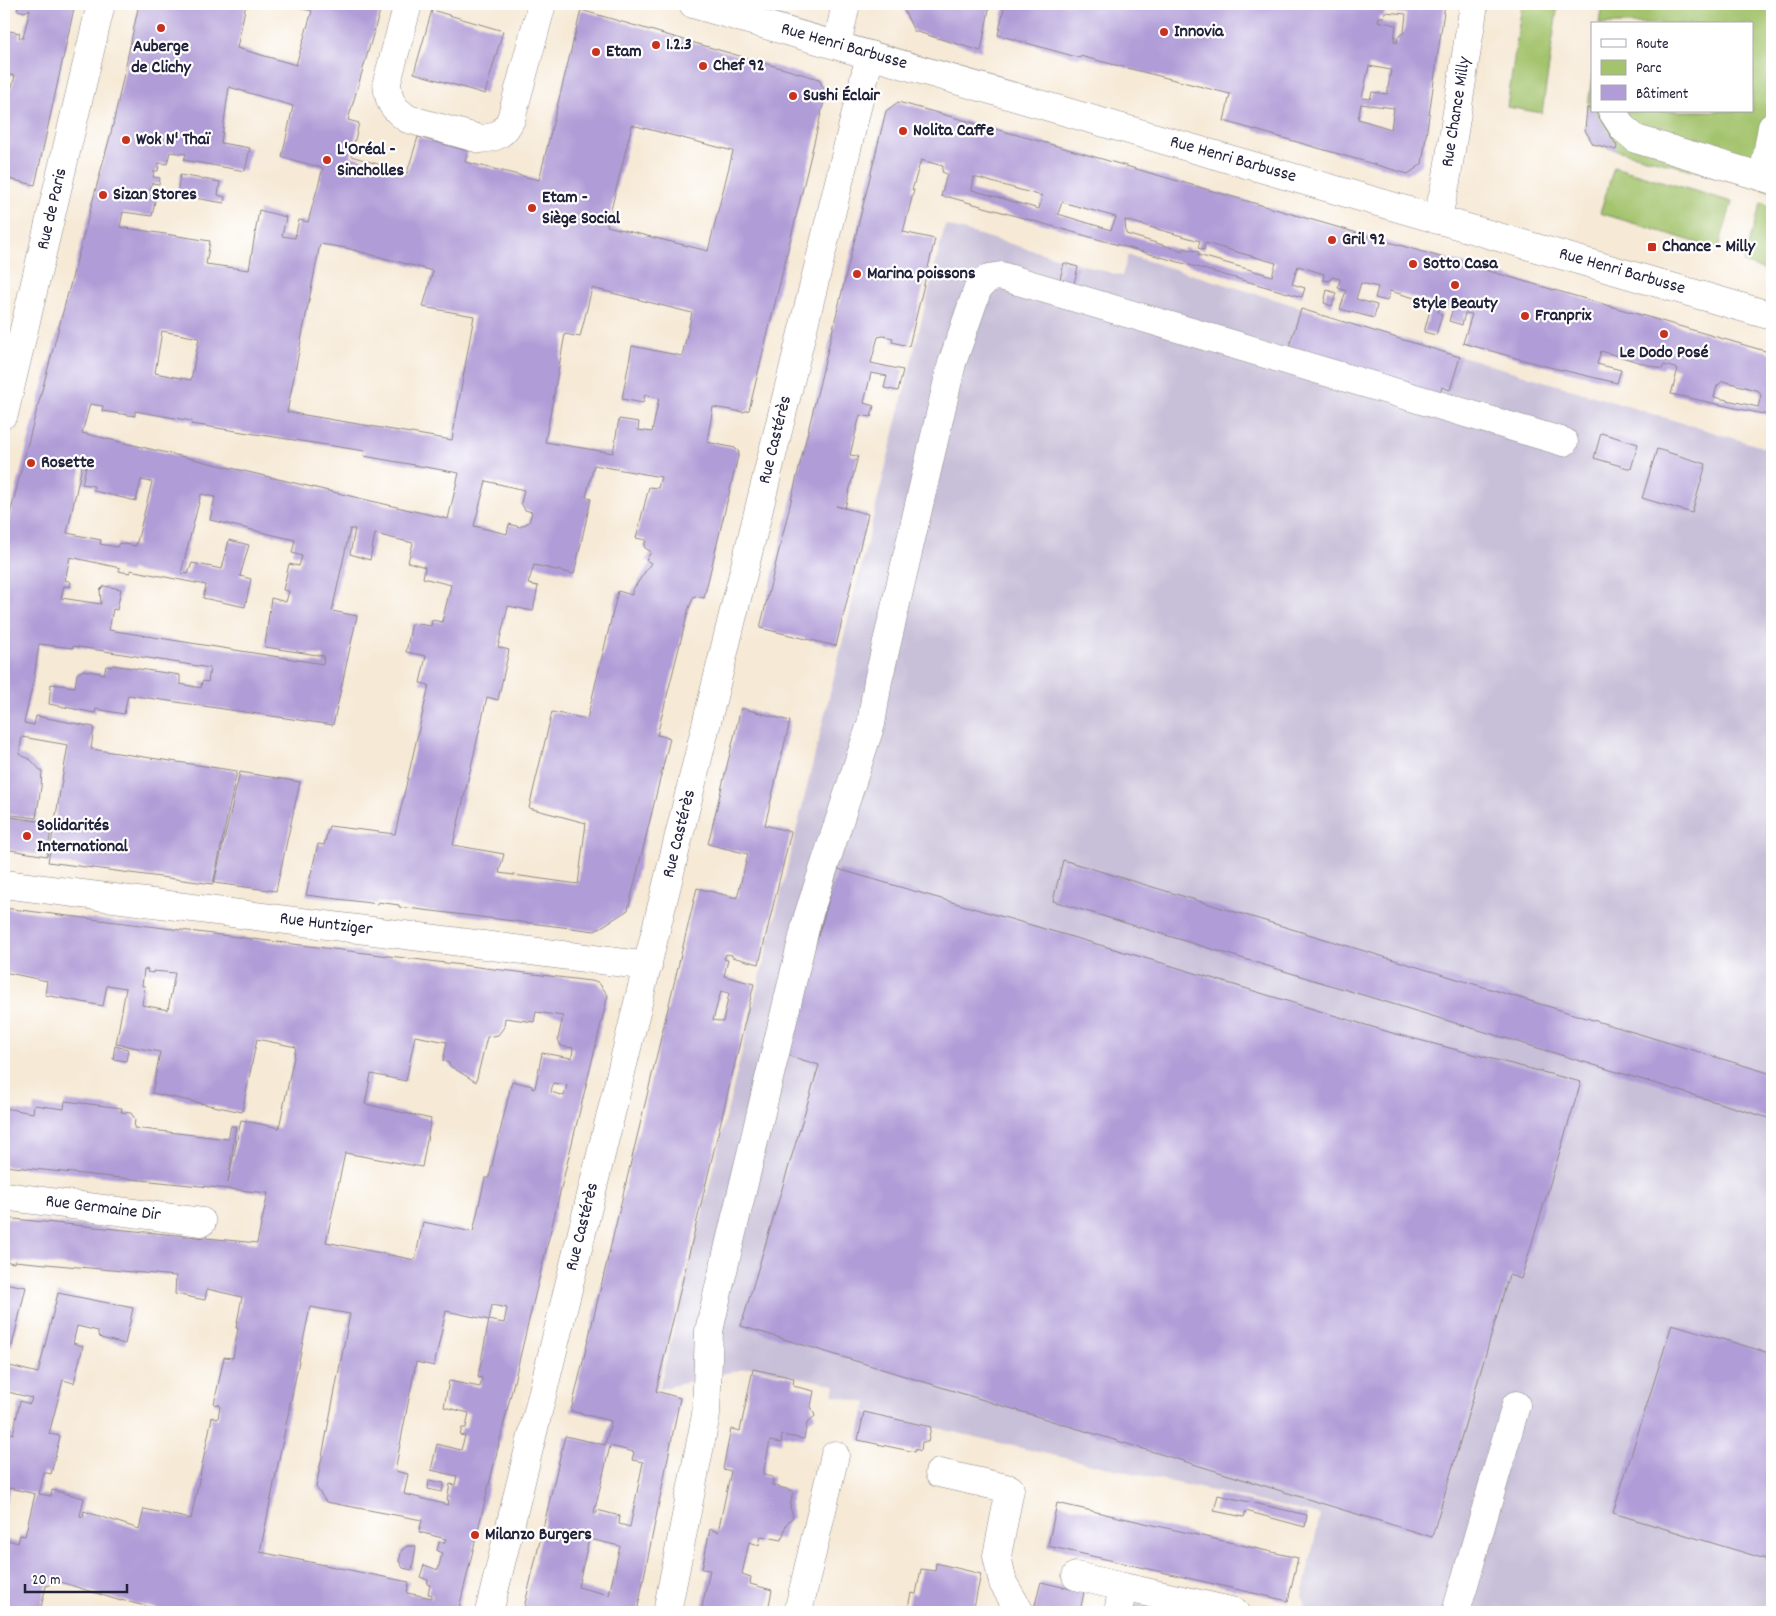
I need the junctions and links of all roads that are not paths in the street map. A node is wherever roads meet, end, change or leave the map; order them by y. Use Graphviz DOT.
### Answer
graph roads {
  1 [pos="101,4"];
  2 [pos="408,4"];
  3 [pos="542,4"];
  4 [pos="693,4"];
  5 [pos="846,4"];
  6 [pos="1474,4"];
  7 [pos="837,45"];
  8 [pos="870,55"];
  9 [pos="1613,112"];
  10 [pos="1772,127"];
  11 [pos="1768,178"];
  12 [pos="1436,220"];
  13 [pos="1772,316"];
  14 [pos="4,414"];
  15 [pos="1564,442"];
  16 [pos="4,884"];
  17 [pos="648,966"];
  18 [pos="4,1196"];
  19 [pos="202,1222"];
  20 [pos="1516,1405"];
  21 [pos="835,1455"];
  22 [pos="939,1474"];
  23 [pos="1076,1576"];
  24 [pos="1120,1600"];
  25 [pos="489,1612"];
  26 [pos="667,1612"];
  27 [pos="798,1612"];
  28 [pos="1020,1612"];
  29 [pos="1234,1612"];
  30 [pos="1456,1612"];
  1 -- 14 [label="street, Rue de Paris"];
  2 -- 3 [label="street"];
  4 -- 7 [label="street, Rue Henri Barbusse"];
  5 -- 7 [label="street"];
  6 -- 12 [label="street, Rue Chance Milly"];
  7 -- 8 [label="street, Rue Henri Barbusse"];
  8 -- 12 [label="street, Rue Henri Barbusse"];
  8 -- 17 [label="street, Rue Castérès"];
  9 -- 11 [label="street"];
  10 -- 11 [label="street"];
  12 -- 13 [label="street, Rue Henri Barbusse"];
  15 -- 26 [label="street"];
  16 -- 17 [label="street, Rue Huntziger"];
  17 -- 25 [label="street, Rue Castérès"];
  18 -- 19 [label="street, Rue Germaine Dir"];
  20 -- 30 [label="street"];
  21 -- 27 [label="street"];
  22 -- 28 [label="street"];
  23 -- 24 [label="street"];
  24 -- 29 [label="street"];
}
